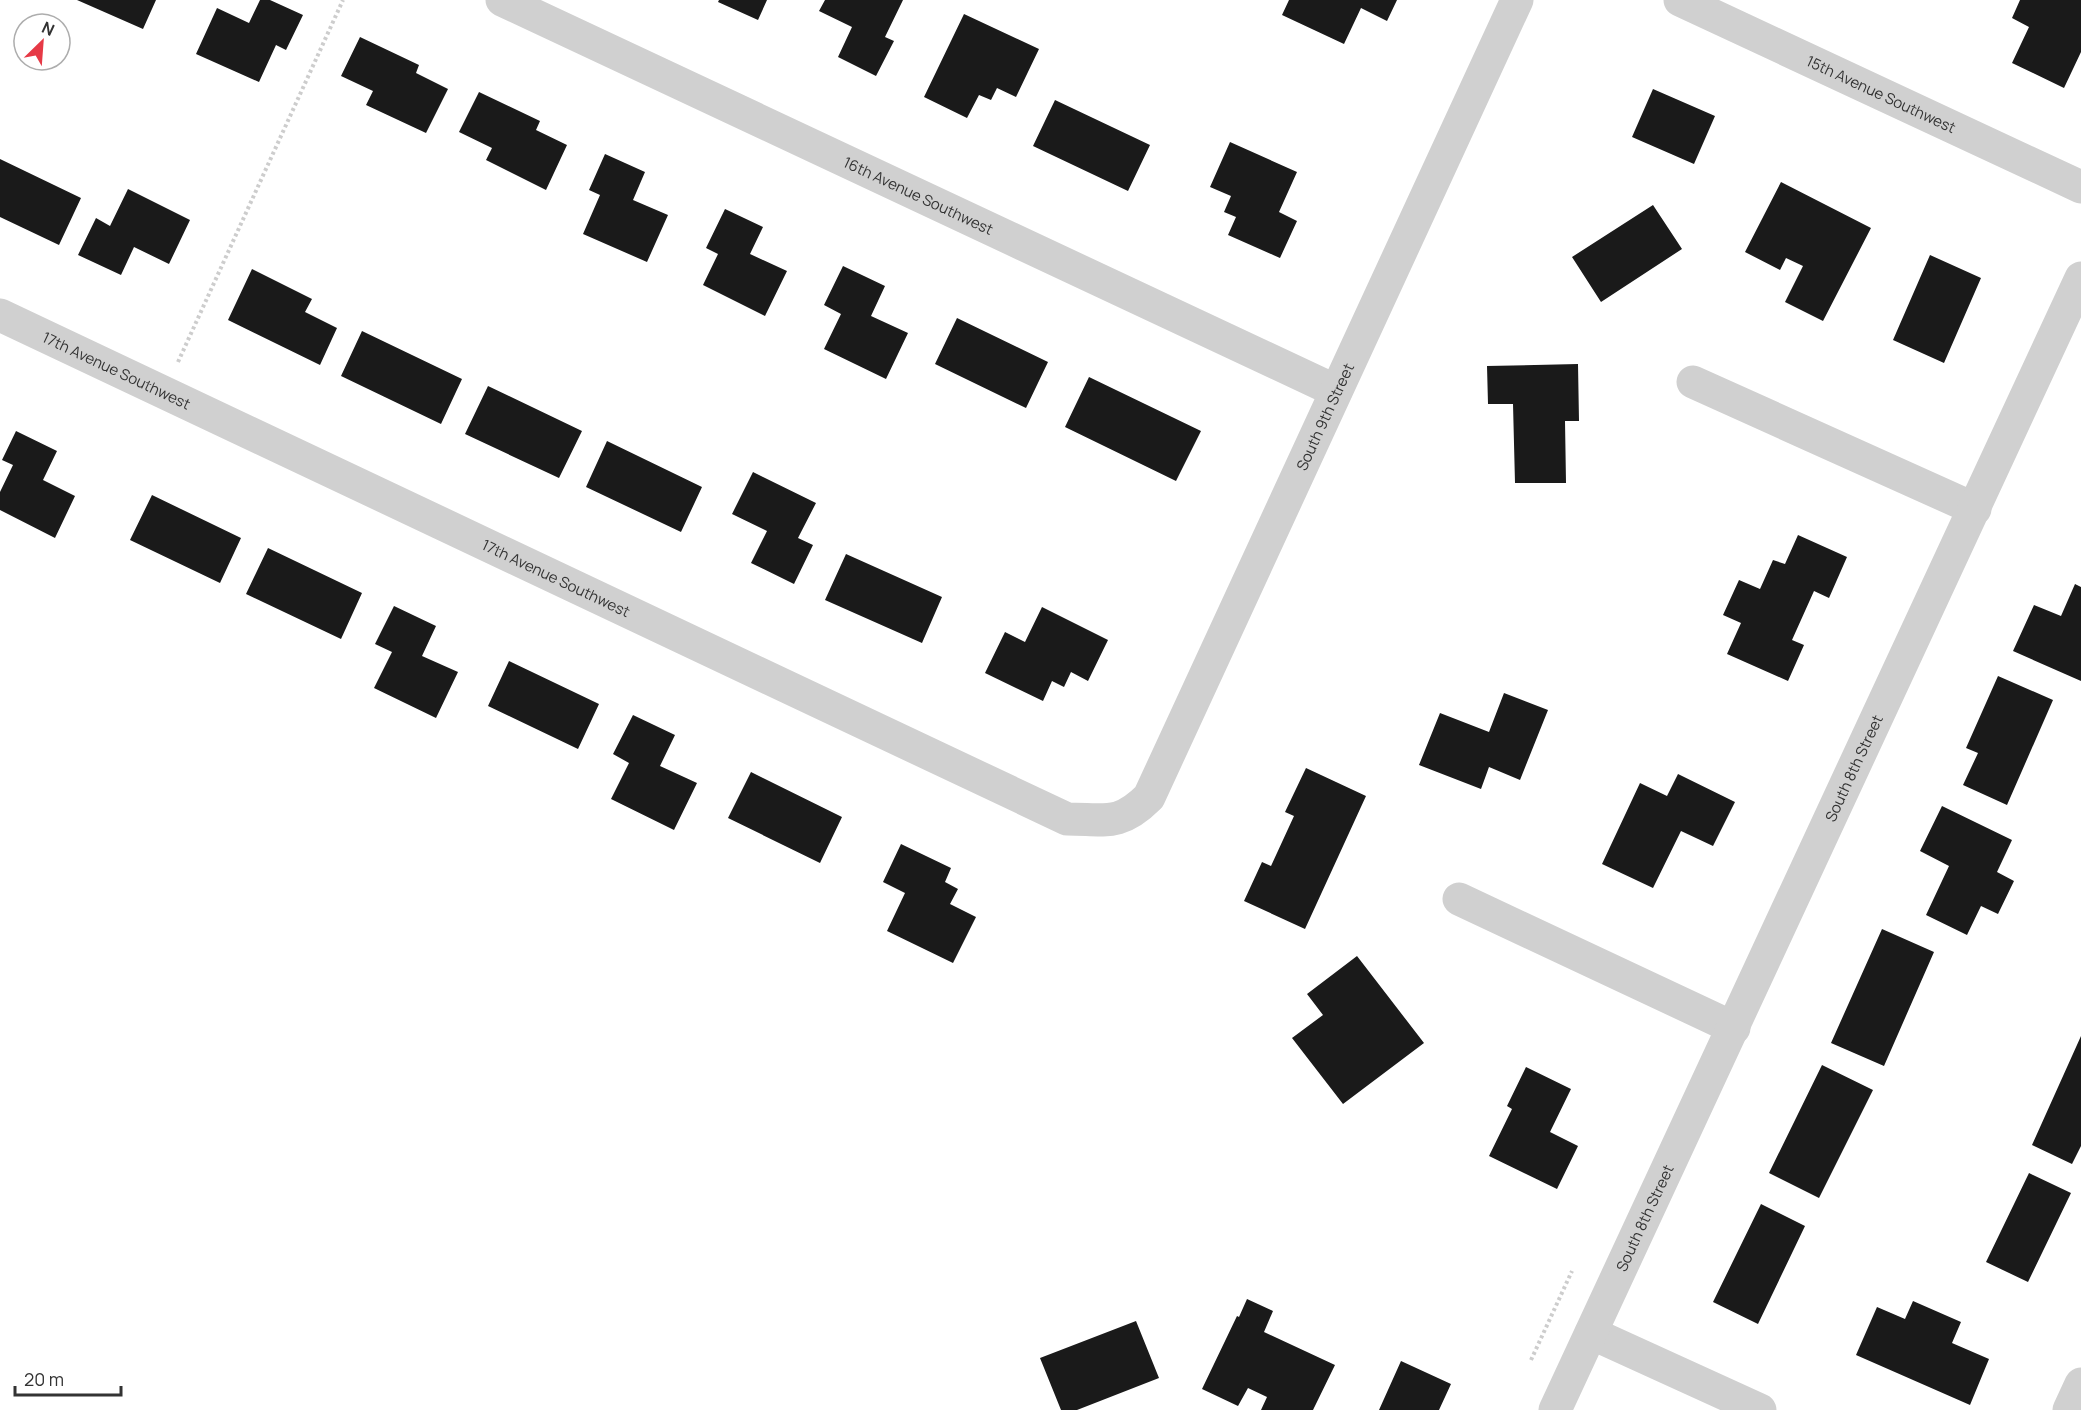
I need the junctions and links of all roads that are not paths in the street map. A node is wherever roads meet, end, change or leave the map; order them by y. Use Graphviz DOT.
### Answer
graph roads {
  1 [pos="502,0"];
  2 [pos="1517,0"];
  3 [pos="1680,0"];
  4 [pos="2081,188"];
  5 [pos="2081,278"];
  6 [pos="0,315"];
  7 [pos="1694,382"];
  8 [pos="1336,391"];
  9 [pos="1974,509"];
  10 [pos="1116,820"];
  11 [pos="1459,899"];
  12 [pos="1734,1028"];
  13 [pos="1591,1333"];
  14 [pos="2081,1384"];
  15 [pos="1555,1410"];
  16 [pos="1760,1410"];
  17 [pos="2069,1410"];
  1 -- 8 [label="street, 16th Avenue Southwest"];
  2 -- 8 [label="street, South 9th Street"];
  3 -- 4 [label="street, 15th Avenue Southwest"];
  5 -- 9 [label="street, South 8th Street"];
  6 -- 10 [label="street, 17th Avenue Southwest"];
  7 -- 9 [label="street"];
  8 -- 10 [label="street, South 9th Street"];
  9 -- 12 [label="street, South 8th Street"];
  11 -- 12 [label="street"];
  12 -- 13 [label="street, South 8th Street"];
  13 -- 15 [label="street, South 8th Street"];
  13 -- 16 [label="street"];
  14 -- 17 [label="street"];
}
